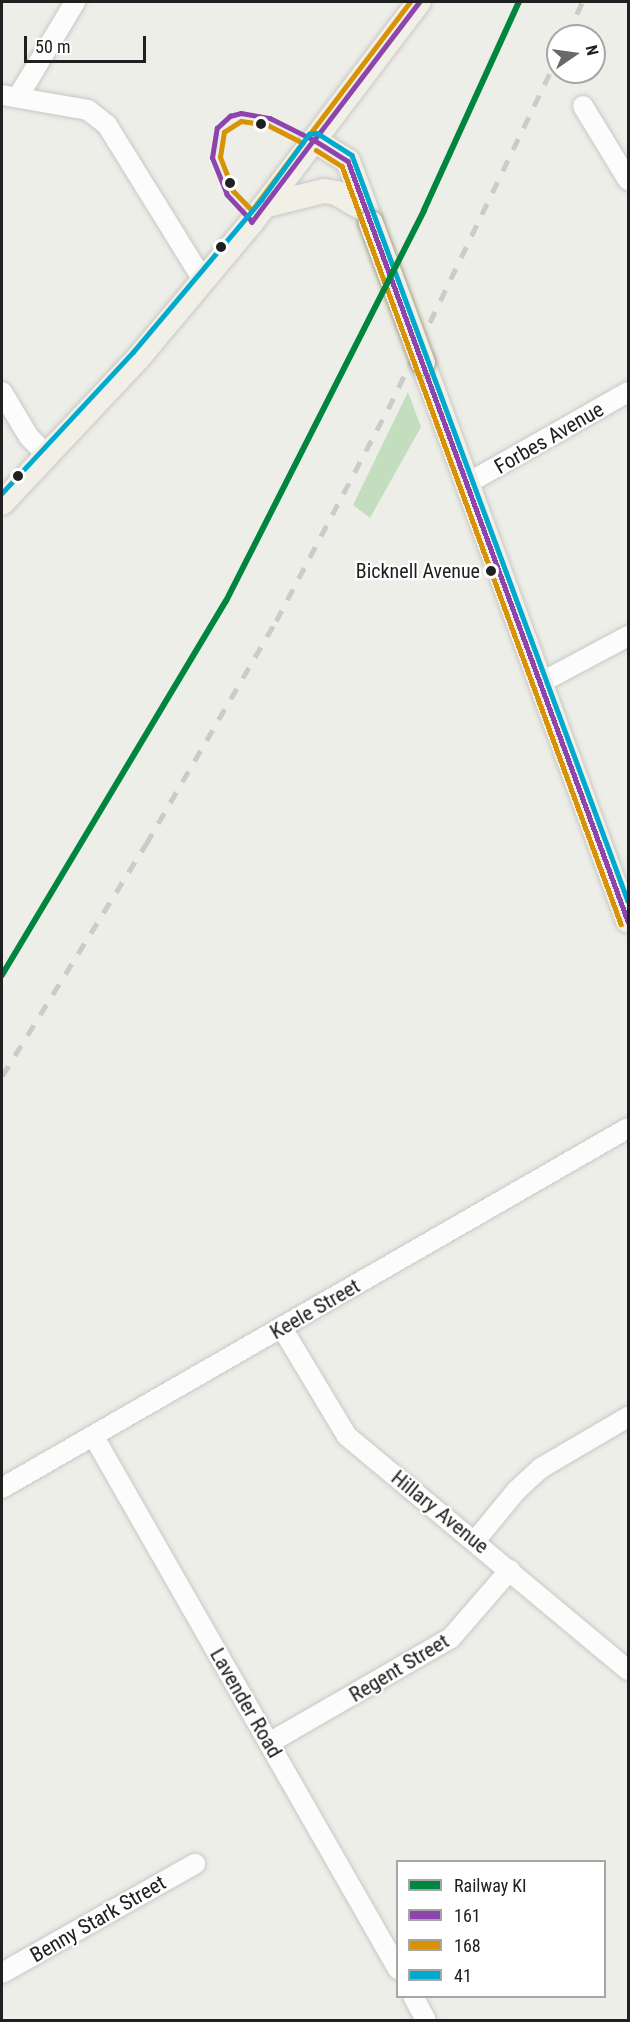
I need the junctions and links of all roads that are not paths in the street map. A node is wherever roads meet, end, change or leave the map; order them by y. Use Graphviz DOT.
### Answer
graph roads {
  1 [pos="75,2"];
  2 [pos="419,2"];
  3 [pos="10,96"];
  4 [pos="583,106"];
  5 [pos="314,140"];
  6 [pos="628,180"];
  7 [pos="267,205"];
  8 [pos="369,217"];
  9 [pos="203,280"];
  10 [pos="2,392"];
  11 [pos="628,392"];
  12 [pos="46,454"];
  13 [pos="468,483"];
  14 [pos="2,503"];
  15 [pos="628,636"];
  16 [pos="542,682"];
  17 [pos="628,921"];
  18 [pos="628,1128"];
  19 [pos="282,1328"];
  20 [pos="628,1417"];
  21 [pos="94,1437"];
  22 [pos="2,1488"];
  23 [pos="475,1541"];
  24 [pos="510,1570"];
  25 [pos="628,1670"];
  26 [pos="269,1743"];
  27 [pos="195,1864"];
  28 [pos="396,1965"];
  29 [pos="2,1973"];
  30 [pos="414,1998"];
  31 [pos="426,2020"];
  1 -- 3 [label="street"];
  2 -- 5 [label="main road"];
  3 -- 9 [label="street"];
  4 -- 6 [label="street"];
  5 -- 7 [label="main road"];
  5 -- 8 [label="main road"];
  7 -- 8 [label="main road"];
  7 -- 9 [label="main road"];
  8 -- 13 [label="main road, bridge"];
  9 -- 12 [label="main road"];
  10 -- 12 [label="street"];
  11 -- 13 [label="street, Forbes Avenue"];
  12 -- 14 [label="main road"];
  13 -- 16 [label="main road"];
  15 -- 16 [label="street"];
  16 -- 17 [label="main road"];
  18 -- 19 [label="street, Keele Street"];
  19 -- 21 [label="street, Keele Street"];
  19 -- 23 [label="street, Hillary Avenue"];
  20 -- 23 [label="street"];
  21 -- 22 [label="street, Keele Street"];
  21 -- 26 [label="street, Lavender Road"];
  23 -- 24 [label="street, Hillary Avenue"];
  24 -- 25 [label="street, Hillary Avenue"];
  24 -- 26 [label="street, Regent Street"];
  26 -- 28 [label="street, Lavender Road"];
  27 -- 29 [label="street, Benny Stark Street"];
  30 -- 31 [label="street"];
}
